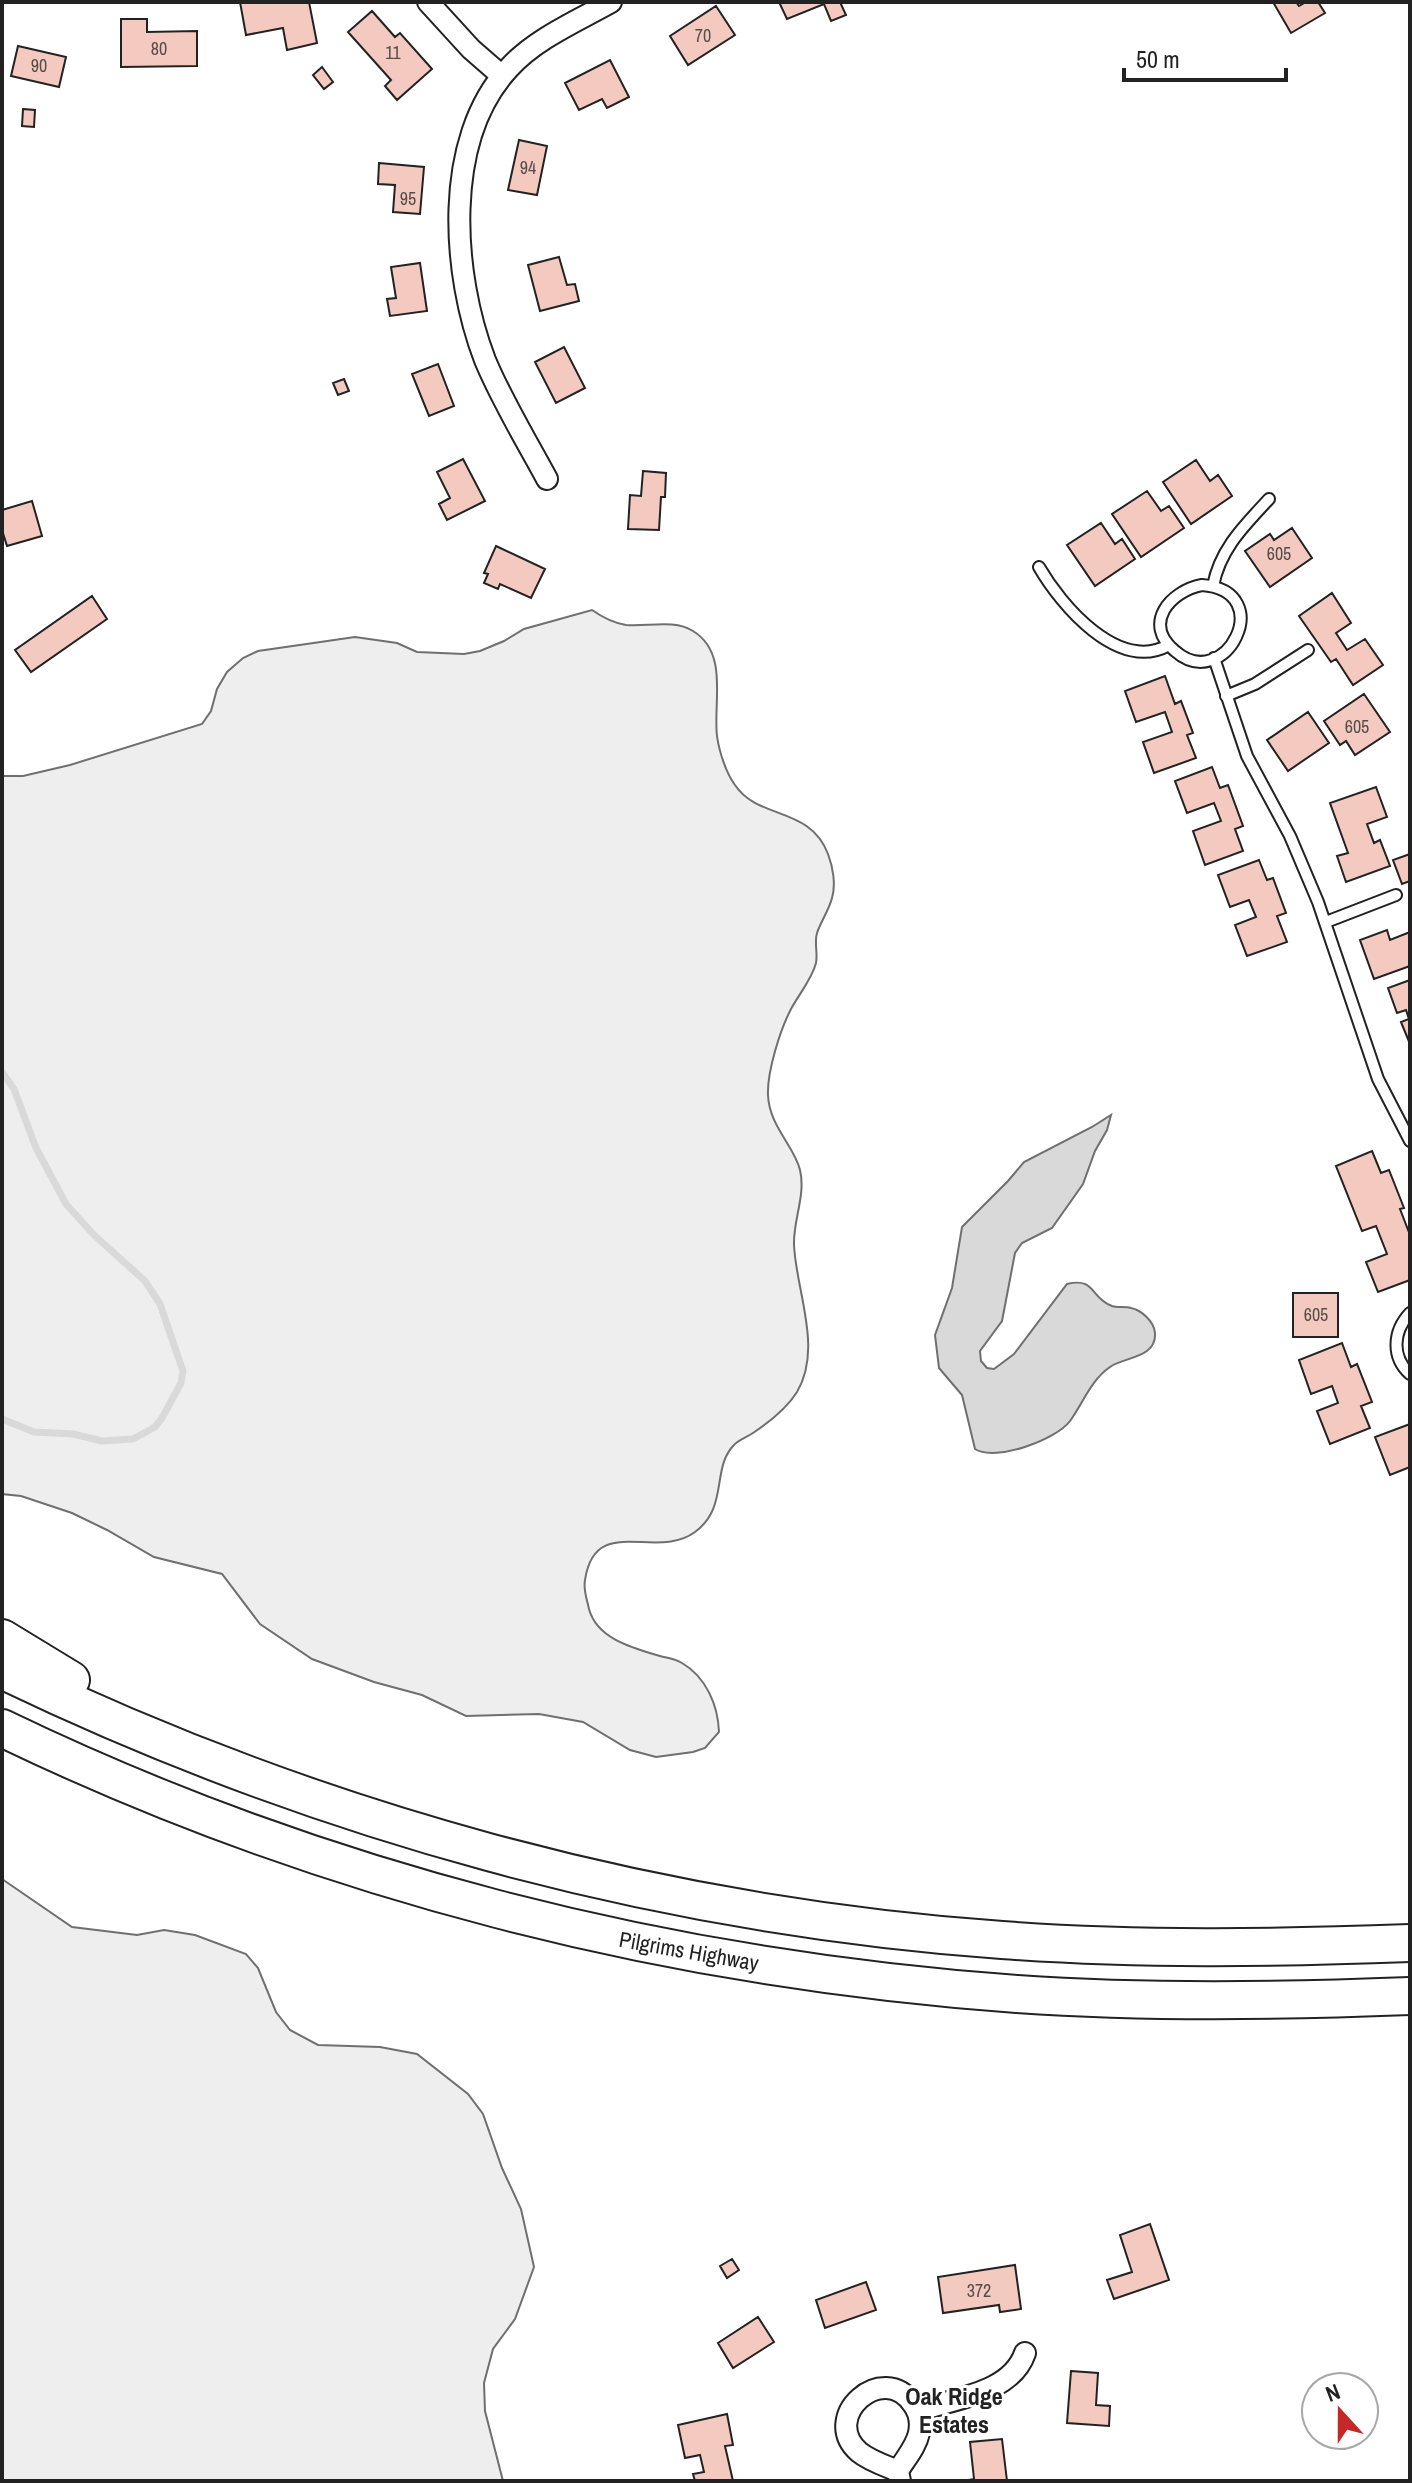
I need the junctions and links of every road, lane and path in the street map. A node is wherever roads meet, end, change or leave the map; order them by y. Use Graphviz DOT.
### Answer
graph roads {
  1 [pos="428,2"];
  2 [pos="611,2"];
  3 [pos="502,76"];
  4 [pos="547,479"];
  5 [pos="1269,499"];
  6 [pos="1039,567"];
  7 [pos="1213,586"];
  8 [pos="1169,645"];
  9 [pos="1308,650"];
  10 [pos="1214,658"];
  11 [pos="1226,696"];
  12 [pos="1396,895"];
  13 [pos="1326,922"];
  14 [pos="1410,1141"];
  15 [pos="1410,1313"];
  16 [pos="1410,1374"];
  17 [pos="2,1638"];
  18 [pos="2,1670"];
  19 [pos="2,1728"];
  20 [pos="2,1755"];
  21 [pos="305,1795"];
  22 [pos="316,1854"];
  23 [pos="1410,1943"];
  24 [pos="1410,1996"];
  25 [pos="1025,2353"];
  26 [pos="918,2411"];
  27 [pos="899,2476"];
  1 -- 3 [label="street"];
  2 -- 3 [label="street"];
  3 -- 4 [label="street"];
  5 -- 7 [label="lane"];
  6 -- 8 [label="lane"];
  7 -- 8 [label="lane"];
  7 -- 10 [label="lane"];
  8 -- 10 [label="lane"];
  9 -- 11 [label="lane"];
  10 -- 11 [label="lane"];
  11 -- 13 [label="lane"];
  12 -- 13 [label="lane"];
  13 -- 14 [label="lane"];
  15 -- 16 [label="lane"];
  17 -- 21 [label="highway"];
  18 -- 21 [label="highway"];
  19 -- 22 [label="highway, Pilgrims Highway"];
  20 -- 22 [label="highway"];
  21 -- 23 [label="highway"];
  22 -- 24 [label="highway, Pilgrims Highway"];
  25 -- 26 [label="street"];
  26 -- 27 [label="street"];
  26 -- 27 [label="street"];
}
